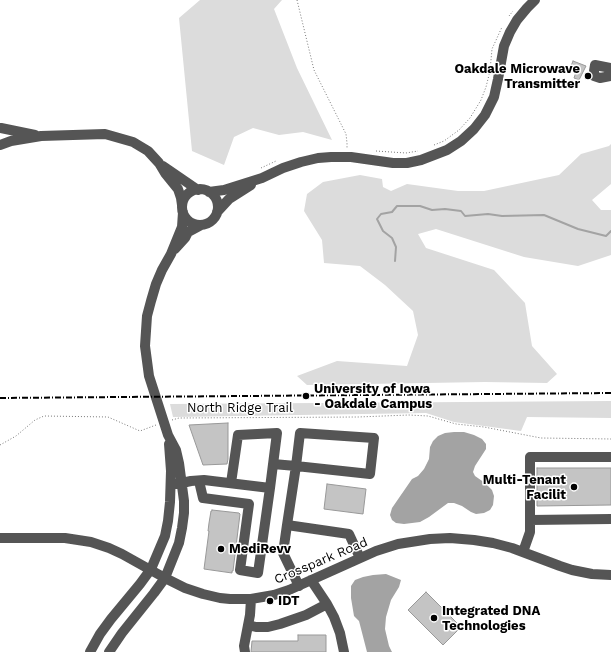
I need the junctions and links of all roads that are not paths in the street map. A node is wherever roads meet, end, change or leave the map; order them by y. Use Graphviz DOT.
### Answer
graph roads {
  1 [pos="535,0"];
  2 [pos="611,68"];
  3 [pos="611,76"];
  4 [pos="0,128"];
  5 [pos="41,136"];
  6 [pos="0,144"];
  7 [pos="159,163"];
  8 [pos="262,173"];
  9 [pos="198,190"];
  10 [pos="209,192"];
  11 [pos="183,208"];
  12 [pos="217,212"];
  13 [pos="201,225"];
  14 [pos="171,254"];
  15 [pos="168,435"];
  16 [pos="611,457"];
  17 [pos="273,464"];
  18 [pos="296,466"];
  19 [pos="199,481"];
  20 [pos="182,482"];
  21 [pos="171,483"];
  22 [pos="231,483"];
  23 [pos="270,488"];
  24 [pos="249,504"];
  25 [pos="267,505"];
  26 [pos="611,519"];
  27 [pos="530,520"];
  28 [pos="287,525"];
  29 [pos="0,538"];
  30 [pos="523,552"];
  31 [pos="360,558"];
  32 [pos="151,569"];
  33 [pos="611,576"];
  34 [pos="165,578"];
  35 [pos="310,580"];
  36 [pos="299,586"];
  37 [pos="251,599"];
  38 [pos="327,604"];
  39 [pos="248,625"];
  40 [pos="90,652"];
  41 [pos="108,652"];
  42 [pos="245,652"];
  43 [pos="344,652"];
  1 -- 8 [label="street"];
  2 -- 3 [label="street"];
  4 -- 5 [label="street"];
  4 -- 6 [label="street"];
  5 -- 6 [label="street"];
  5 -- 7 [label="street"];
  7 -- 9 [label="street"];
  7 -- 11 [label="street"];
  8 -- 10 [label="street"];
  8 -- 12 [label="street"];
  9 -- 10 [label="street"];
  9 -- 11 [label="street"];
  10 -- 12 [label="street"];
  11 -- 13 [label="street"];
  11 -- 14 [label="street"];
  12 -- 13 [label="street"];
  13 -- 14 [label="street"];
  14 -- 15 [label="street"];
  15 -- 20 [label="street"];
  15 -- 21 [label="street"];
  16 -- 27 [label="street"];
  17 -- 18 [label="street"];
  17 -- 22 [label="street"];
  17 -- 23 [label="street"];
  18 -- 18 [label="street"];
  18 -- 28 [label="street"];
  19 -- 20 [label="street"];
  19 -- 22 [label="street"];
  19 -- 24 [label="street"];
  20 -- 21 [label="street"];
  20 -- 34 [label="street"];
  21 -- 32 [label="street"];
  22 -- 23 [label="street"];
  23 -- 25 [label="street"];
  24 -- 25 [label="street"];
  24 -- 25 [label="street"];
  26 -- 27 [label="street"];
  27 -- 30 [label="street"];
  28 -- 31 [label="street"];
  28 -- 36 [label="street"];
  29 -- 32 [label="street, Crosspark Road"];
  30 -- 31 [label="street, Crosspark Road"];
  30 -- 33 [label="street, Crosspark Road"];
  31 -- 35 [label="street, Crosspark Road"];
  32 -- 34 [label="street, Crosspark Road"];
  32 -- 40 [label="street"];
  34 -- 37 [label="street, Crosspark Road"];
  34 -- 41 [label="street"];
  35 -- 36 [label="street, Crosspark Road"];
  35 -- 38 [label="street"];
  36 -- 37 [label="street, Crosspark Road"];
  37 -- 39 [label="street"];
  38 -- 39 [label="street"];
  38 -- 43 [label="street"];
  39 -- 42 [label="street"];
}
